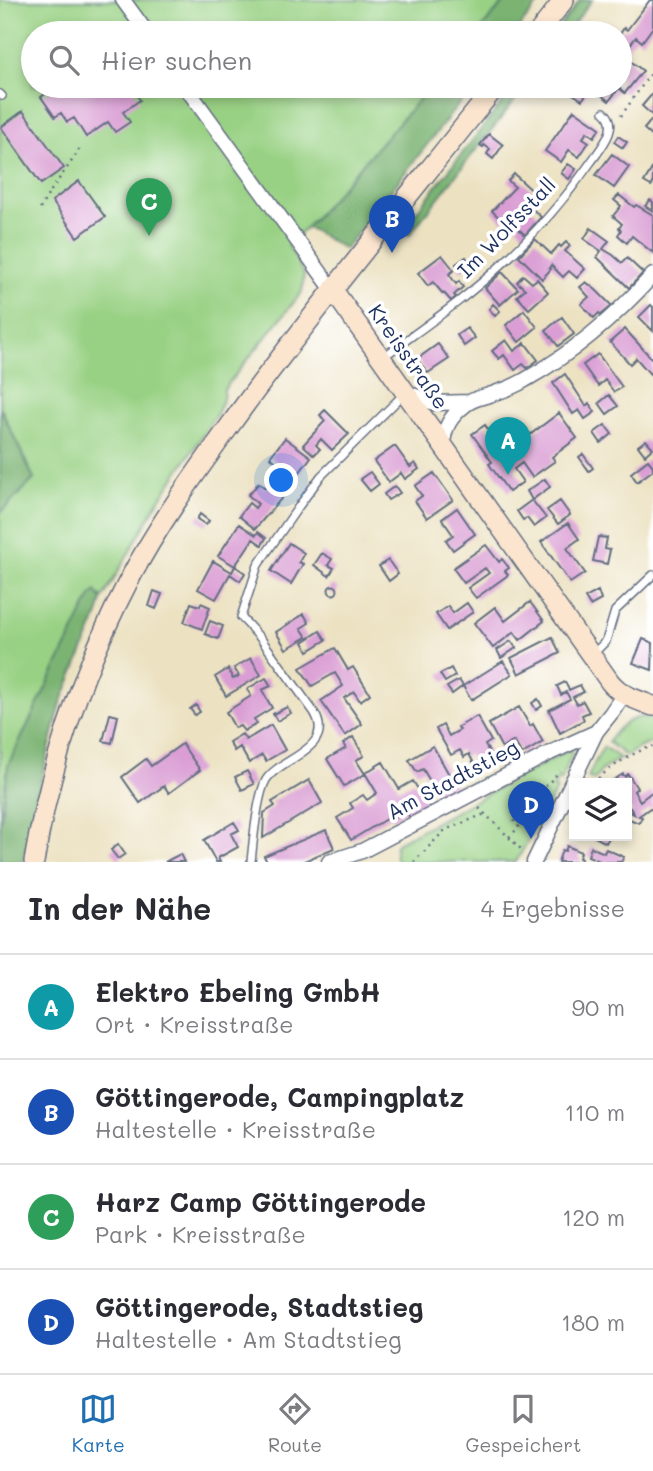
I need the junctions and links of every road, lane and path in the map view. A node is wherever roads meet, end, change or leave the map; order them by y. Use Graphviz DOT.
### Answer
graph roads {
  1 [pos="123,0"];
  2 [pos="564,0"];
  3 [pos="138,21"];
  4 [pos="547,21"];
  5 [pos="653,70"];
  6 [pos="194,98"];
  7 [pos="486,98"];
  8 [pos="604,112"];
  9 [pos="609,133"];
  10 [pos="81,146"];
  11 [pos="40,209"];
  12 [pos="653,275"];
  13 [pos="332,290"];
  14 [pos="382,359"];
  15 [pos="405,392"];
  16 [pos="468,402"];
  17 [pos="443,445"];
  18 [pos="653,575"];
  19 [pos="592,655"];
  20 [pos="624,694"];
  21 [pos="653,706"];
  22 [pos="596,732"];
  23 [pos="653,746"];
  24 [pos="562,768"];
  25 [pos="599,778"];
  26 [pos="466,796"];
  27 [pos="485,814"];
  28 [pos="509,837"];
  29 [pos="534,861"];
  30 [pos="34,862"];
  31 [pos="251,862"];
  32 [pos="329,862"];
  33 [pos="414,862"];
  1 -- 3 [label="street"];
  2 -- 4 [label="main road"];
  5 -- 9 [label="path"];
  6 -- 13 [label="street, Kreisstraße"];
  7 -- 13 [label="main road"];
  8 -- 9 [label="lane"];
  9 -- 14 [label="lane, Im Wolfsstall"];
  10 -- 11 [label="path"];
  12 -- 16 [label="street"];
  13 -- 14 [label="main road, Kreisstraße"];
  13 -- 30 [label="main road"];
  14 -- 15 [label="main road, Kreisstraße"];
  15 -- 16 [label="street"];
  15 -- 17 [label="main road, Kreisstraße"];
  15 -- 31 [label="lane"];
  16 -- 17 [label="street"];
  17 -- 19 [label="main road, Kreisstraße"];
  18 -- 19 [label="lane"];
  19 -- 20 [label="main road, Kreisstraße"];
  20 -- 21 [label="main road, Kreisstraße"];
  20 -- 22 [label="street, Am Stadtstieg"];
  22 -- 26 [label="street, Am Stadtstieg"];
  22 -- 29 [label="street, Am Stadtstieg"];
  23 -- 25 [label="path"];
  24 -- 28 [label="path"];
  26 -- 27 [label="path"];
  26 -- 32 [label="street, Am Stadtstieg"];
  27 -- 28 [label="path"];
  27 -- 33 [label="path"];
  28 -- 29 [label="path"];
}
